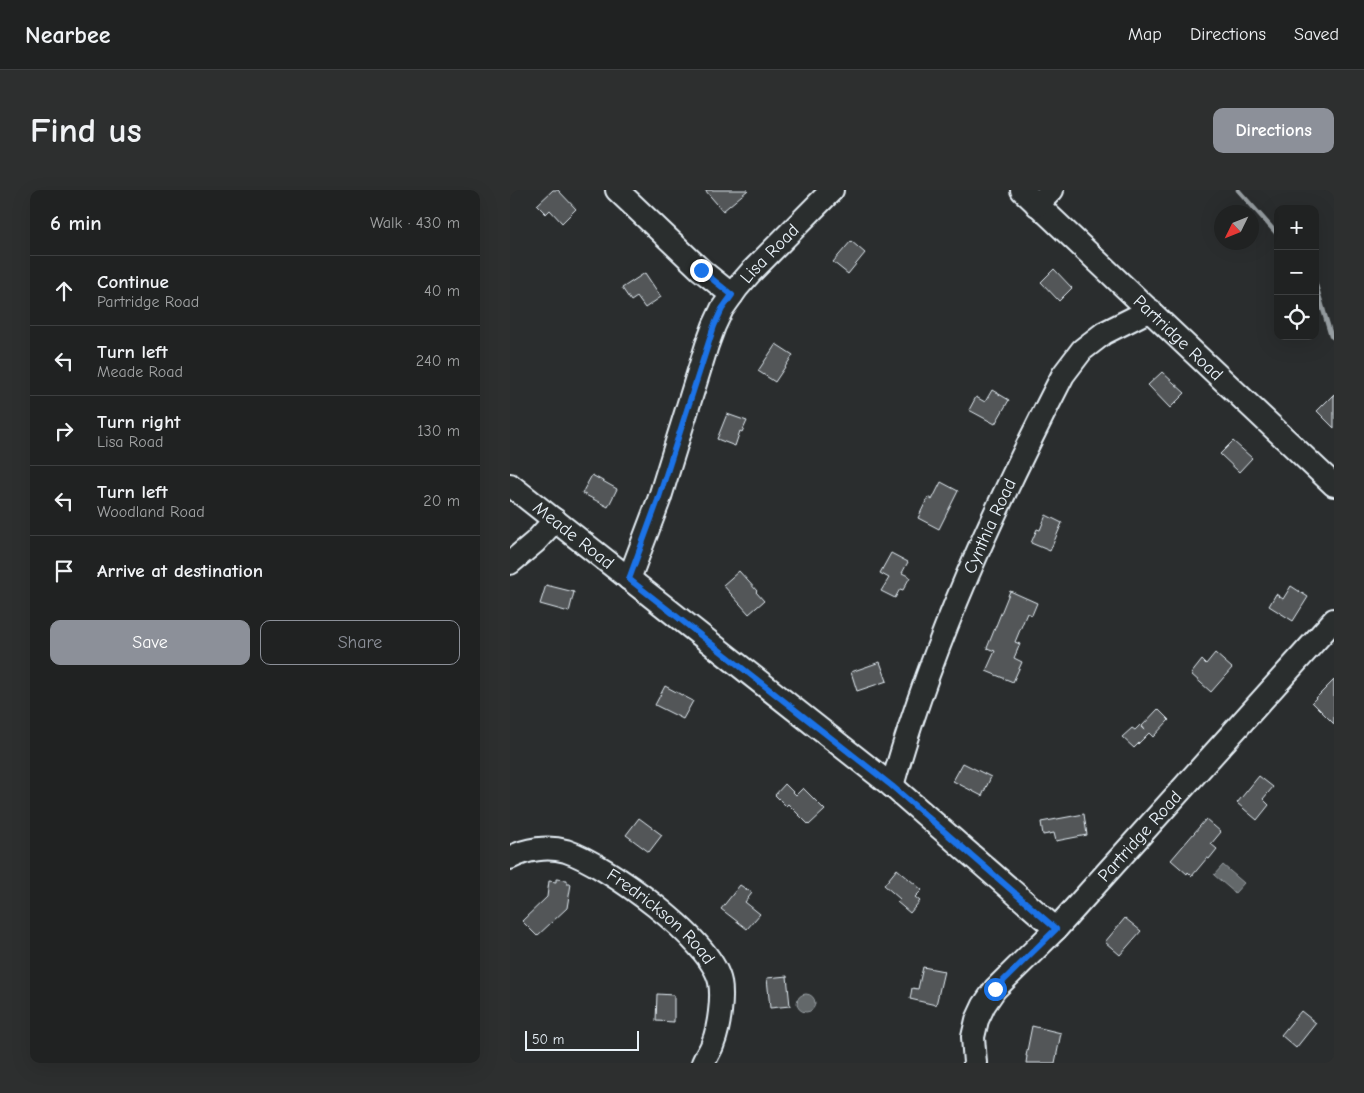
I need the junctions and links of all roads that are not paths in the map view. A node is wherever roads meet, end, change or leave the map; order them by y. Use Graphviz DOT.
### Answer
graph roads {
  1 [pos="616,190"];
  2 [pos="832,190"];
  3 [pos="1037,195"];
  4 [pos="732,295"];
  5 [pos="1150,310"];
  6 [pos="510,485"];
  7 [pos="1334,485"];
  8 [pos="554,520"];
  9 [pos="510,563"];
  10 [pos="629,579"];
  11 [pos="1334,620"];
  12 [pos="892,786"];
  13 [pos="510,858"];
  14 [pos="1056,929"];
  15 [pos="703,1063"];
  16 [pos="975,1063"];
  1 -- 4 [label="street"];
  2 -- 4 [label="street, Lisa Road"];
  3 -- 5 [label="street, Partridge Road"];
  4 -- 10 [label="street, Lisa Road"];
  5 -- 7 [label="street, Partridge Road"];
  5 -- 12 [label="street, Cynthia Road"];
  6 -- 8 [label="street, Meade Road"];
  8 -- 9 [label="street"];
  8 -- 10 [label="street, Meade Road"];
  10 -- 12 [label="street, Meade Road"];
  11 -- 14 [label="street, Partridge Road"];
  12 -- 14 [label="street, Meade Road"];
  13 -- 15 [label="street, Fredrickson Road"];
  14 -- 16 [label="street, Partridge Road"];
}
